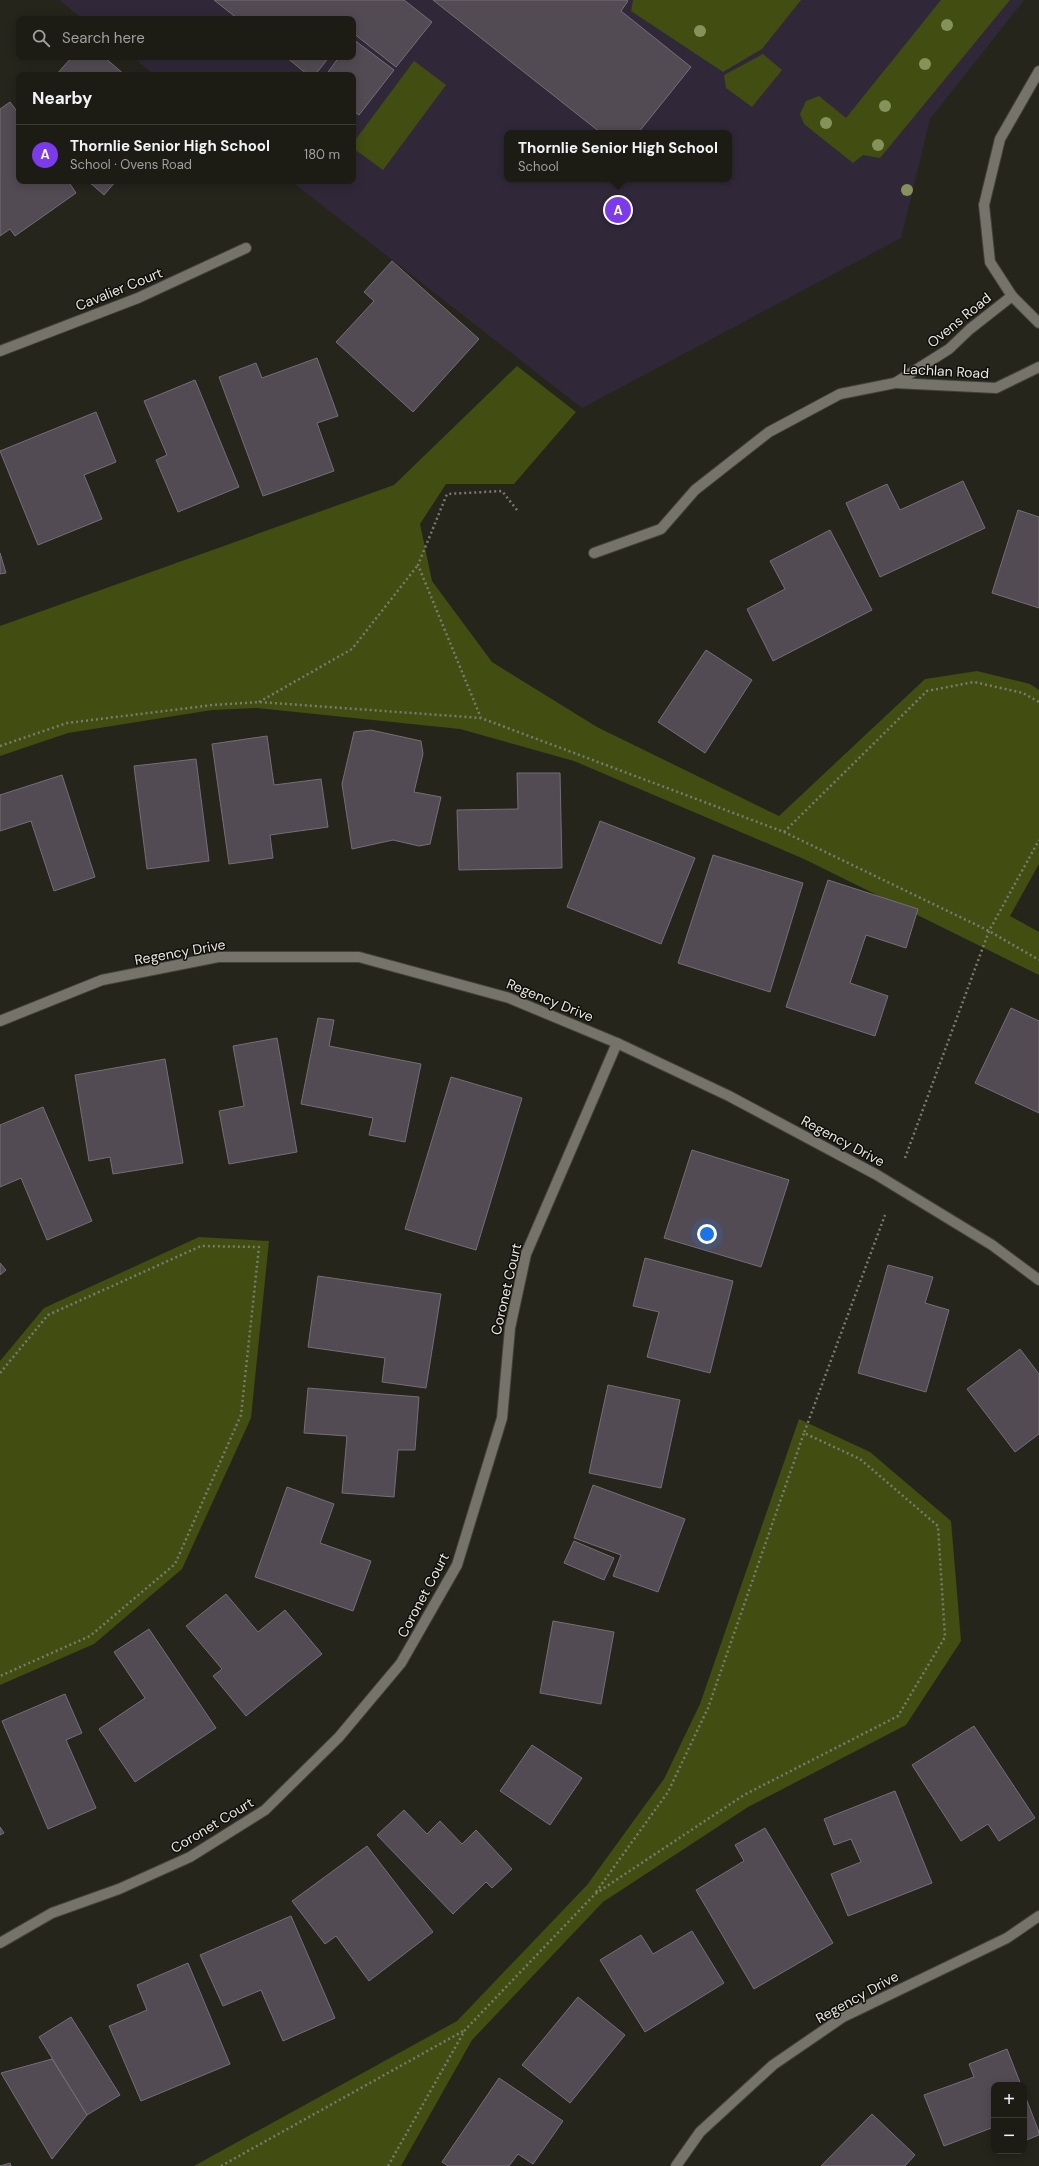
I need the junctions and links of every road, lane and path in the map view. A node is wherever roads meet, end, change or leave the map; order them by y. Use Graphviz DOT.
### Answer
graph roads {
  1 [pos="1039,71"];
  2 [pos="246,248"];
  3 [pos="1012,296"];
  4 [pos="1039,323"];
  5 [pos="0,351"];
  6 [pos="1039,367"];
  7 [pos="895,383"];
  8 [pos="517,510"];
  9 [pos="594,553"];
  10 [pos="418,565"];
  11 [pos="259,702"];
  12 [pos="1039,702"];
  13 [pos="481,718"];
  14 [pos="0,746"];
  15 [pos="784,832"];
  16 [pos="1039,840"];
  17 [pos="989,931"];
  18 [pos="1039,960"];
  19 [pos="0,1021"];
  20 [pos="617,1043"];
  21 [pos="905,1158"];
  22 [pos="885,1215"];
  23 [pos="1039,1280"];
  24 [pos="0,1372"];
  25 [pos="804,1433"];
  26 [pos="0,1676"];
  27 [pos="595,1894"];
  28 [pos="1039,1916"];
  29 [pos="0,1943"];
  30 [pos="465,2030"];
  31 [pos="221,2166"];
  32 [pos="388,2166"];
  33 [pos="676,2166"];
  1 -- 3 [label="street, Ovens Road"];
  2 -- 5 [label="street, Cavalier Court"];
  3 -- 4 [label="street"];
  3 -- 7 [label="street, Ovens Road"];
  6 -- 7 [label="street, Lachlan Road"];
  7 -- 9 [label="street, Ovens Road"];
  8 -- 10 [label="path"];
  10 -- 11 [label="path"];
  10 -- 13 [label="path"];
  11 -- 13 [label="path"];
  11 -- 14 [label="path"];
  12 -- 15 [label="path"];
  13 -- 15 [label="path"];
  15 -- 17 [label="path"];
  16 -- 17 [label="path"];
  17 -- 18 [label="path"];
  17 -- 21 [label="path"];
  19 -- 20 [label="street, Regency Drive"];
  20 -- 23 [label="street, Regency Drive"];
  20 -- 29 [label="street, Coronet Court"];
  22 -- 25 [label="path"];
  24 -- 26 [label="path"];
  25 -- 27 [label="path"];
  25 -- 27 [label="path"];
  27 -- 30 [label="path"];
  28 -- 33 [label="street, Regency Drive"];
  30 -- 31 [label="path"];
  30 -- 32 [label="path"];
}
